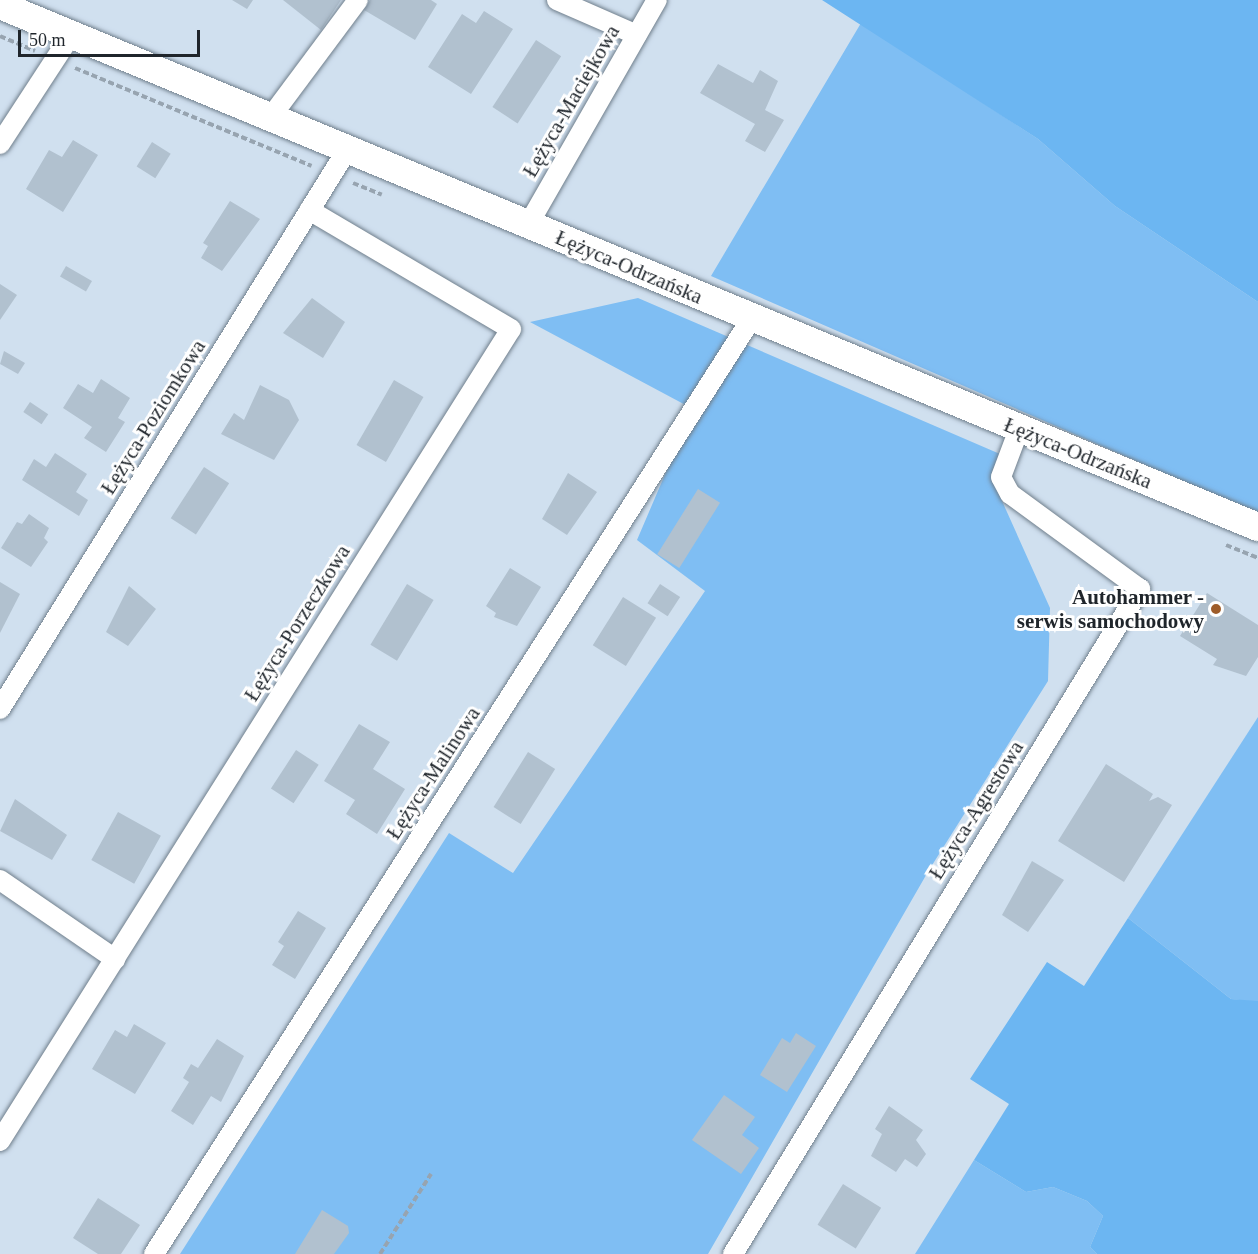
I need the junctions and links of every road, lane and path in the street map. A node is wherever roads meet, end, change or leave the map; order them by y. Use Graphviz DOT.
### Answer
graph roads {
  1 [pos="358,0"];
  2 [pos="557,0"];
  3 [pos="657,0"];
  4 [pos="0,5"];
  5 [pos="71,35"];
  6 [pos="637,35"];
  7 [pos="270,118"];
  8 [pos="0,144"];
  9 [pos="347,150"];
  10 [pos="309,210"];
  11 [pos="528,225"];
  12 [pos="752,318"];
  13 [pos="1019,429"];
  14 [pos="1258,527"];
  15 [pos="0,709"];
  16 [pos="0,880"];
  17 [pos="115,959"];
  18 [pos="0,1141"];
  19 [pos="431,1174"];
  20 [pos="154,1254"];
  21 [pos="380,1254"];
  22 [pos="733,1254"];
  1 -- 7 [label="street"];
  2 -- 6 [label="street"];
  3 -- 6 [label="street, Łężyca-Maciejkowa"];
  4 -- 5 [label="main road, Łężyca-Odrzańska"];
  5 -- 7 [label="main road, Łężyca-Odrzańska"];
  5 -- 8 [label="street"];
  6 -- 11 [label="street, Łężyca-Maciejkowa"];
  7 -- 9 [label="main road, Łężyca-Odrzańska"];
  9 -- 10 [label="street, Łężyca-Poziomkowa"];
  9 -- 11 [label="main road, Łężyca-Odrzańska"];
  10 -- 15 [label="street, Łężyca-Poziomkowa"];
  10 -- 17 [label="street, Łężyca-Porzeczkowa"];
  11 -- 12 [label="main road, Łężyca-Odrzańska"];
  12 -- 13 [label="main road, Łężyca-Odrzańska"];
  12 -- 20 [label="street, Łężyca-Malinowa"];
  13 -- 14 [label="main road, Łężyca-Odrzańska"];
  13 -- 22 [label="street, Łężyca-Agrestowa"];
  16 -- 17 [label="street"];
  17 -- 18 [label="street, Łężyca-Porzeczkowa"];
  19 -- 21 [label="path"];
}
